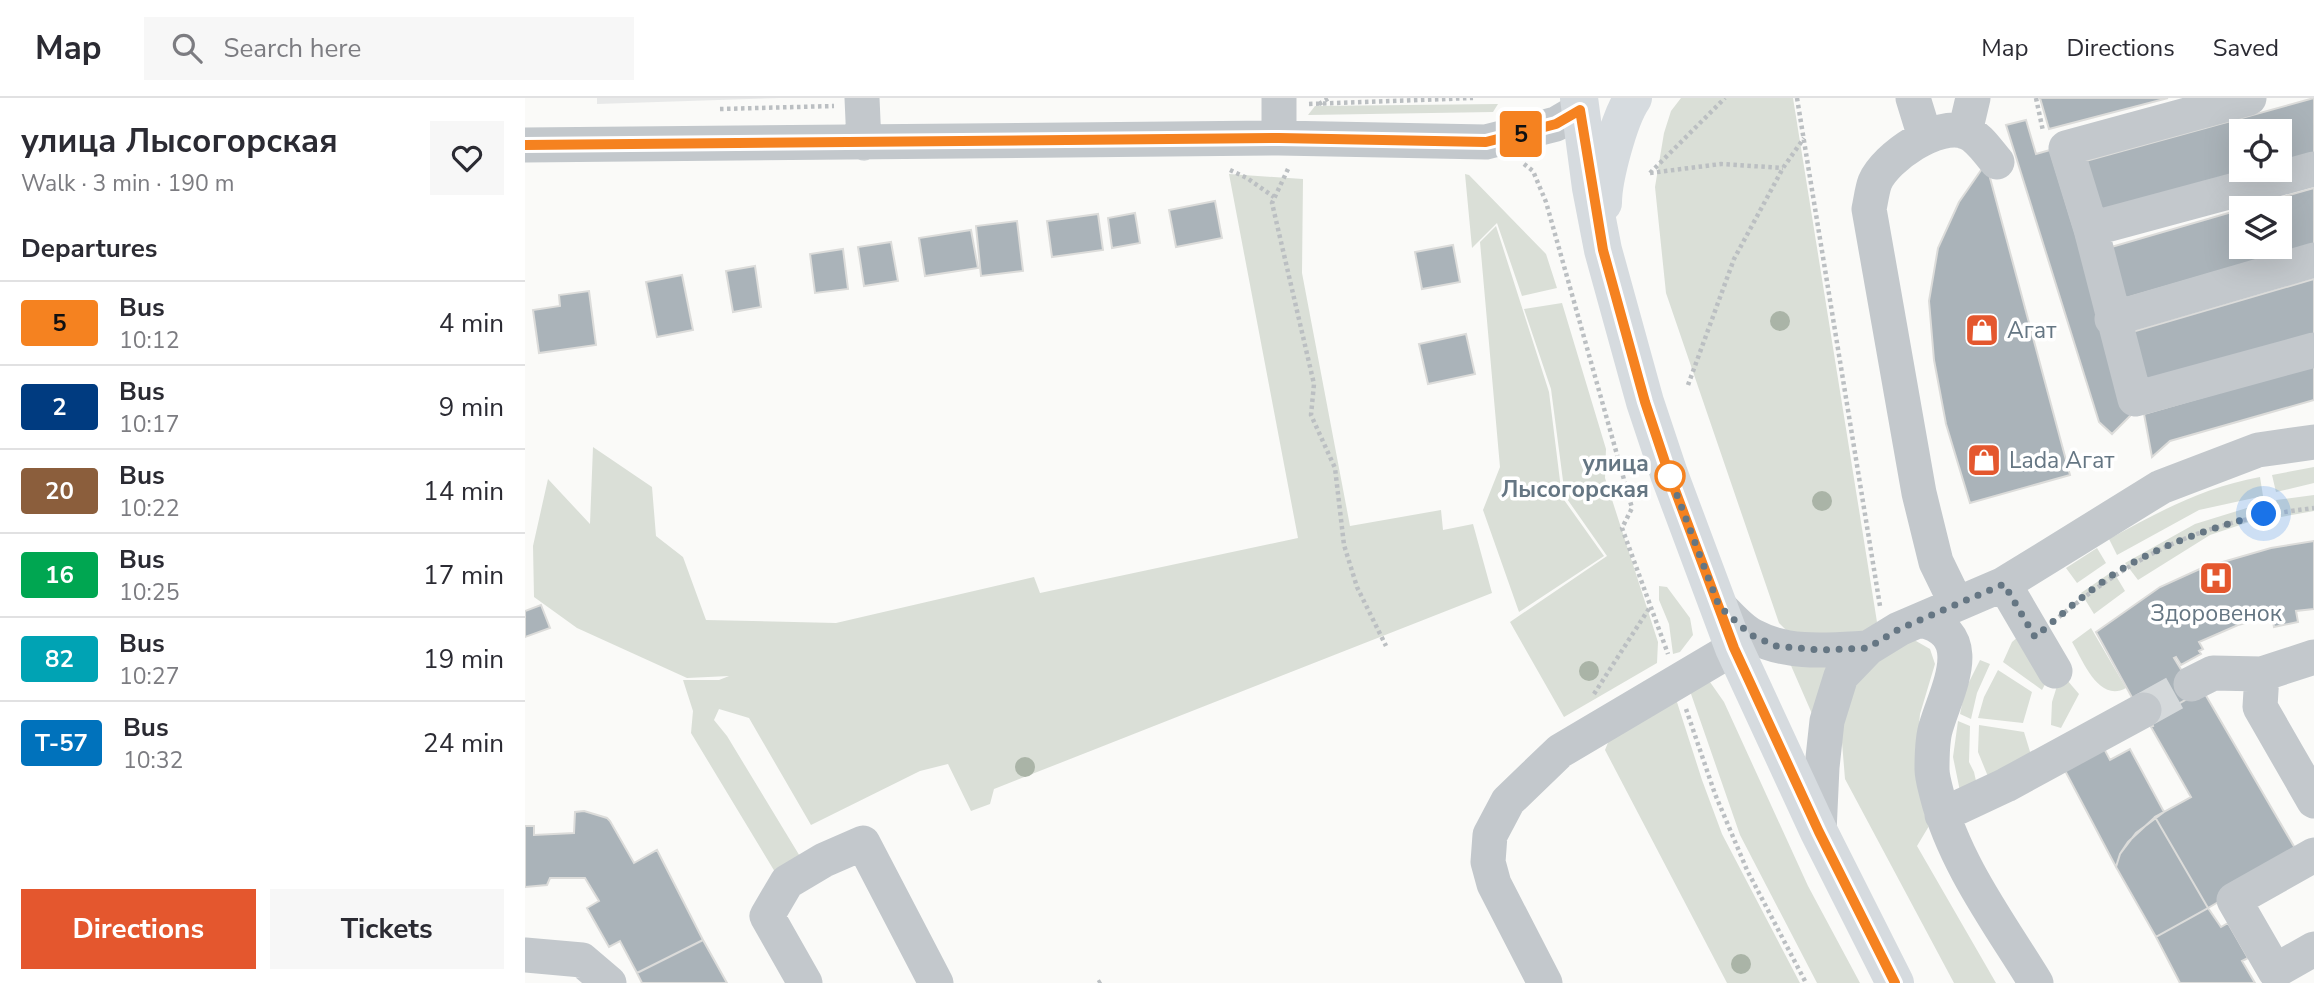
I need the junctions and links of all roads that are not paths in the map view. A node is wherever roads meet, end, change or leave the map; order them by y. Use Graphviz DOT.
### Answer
graph roads {
  1 [pos="862,98"];
  2 [pos="1633,98"];
  3 [pos="1913,98"];
  4 [pos="1973,98"];
  5 [pos="2249,98"];
  6 [pos="1279,101"];
  7 [pos="1584,102"];
  8 [pos="1965,132"];
  9 [pos="1287,138"];
  10 [pos="1925,138"];
  11 [pos="865,143"];
  12 [pos="525,145"];
  13 [pos="1997,162"];
  14 [pos="2314,169"];
  15 [pos="2091,229"];
  16 [pos="1603,250"];
  17 [pos="2314,260"];
  18 [pos="2112,319"];
  19 [pos="2314,350"];
  20 [pos="2314,442"];
  21 [pos="2004,584"];
  22 [pos="1956,603"];
  23 [pos="1719,606"];
  24 [pos="1922,620"];
  25 [pos="1876,643"];
  26 [pos="1734,648"];
  27 [pos="2314,657"];
  28 [pos="2055,671"];
  29 [pos="2262,674"];
  30 [pos="2191,684"];
  31 [pos="2144,710"];
  32 [pos="2314,801"];
  33 [pos="1942,815"];
  34 [pos="1819,832"];
  35 [pos="2314,855"];
  36 [pos="2314,949"];
  37 [pos="525,955"];
  38 [pos="609,983"];
  39 [pos="804,983"];
  40 [pos="936,983"];
  41 [pos="1545,983"];
  42 [pos="1895,983"];
  43 [pos="2036,983"];
  1 -- 11 [label="street"];
  2 -- 16 [label="main road"];
  3 -- 10 [label="street"];
  4 -- 8 [label="street"];
  5 -- 15 [label="street"];
  6 -- 9 [label="street"];
  7 -- 9 [label="street"];
  7 -- 16 [label="main road"];
  8 -- 10 [label="street"];
  8 -- 13 [label="street"];
  9 -- 11 [label="street"];
  10 -- 22 [label="street"];
  11 -- 12 [label="street"];
  14 -- 15 [label="street"];
  15 -- 18 [label="street"];
  16 -- 23 [label="main road"];
  17 -- 18 [label="street"];
  18 -- 19 [label="street"];
  20 -- 21 [label="street"];
  21 -- 22 [label="street"];
  21 -- 28 [label="street"];
  22 -- 24 [label="street"];
  23 -- 25 [label="street"];
  23 -- 26 [label="main road"];
  24 -- 25 [label="street"];
  24 -- 33 [label="street"];
  25 -- 34 [label="street"];
  26 -- 34 [label="main road"];
  26 -- 41 [label="street"];
  27 -- 29 [label="street"];
  29 -- 30 [label="street"];
  29 -- 32 [label="street"];
  31 -- 33 [label="street"];
  33 -- 43 [label="street"];
  34 -- 42 [label="main road"];
  35 -- 36 [label="street"];
  37 -- 38 [label="street"];
  39 -- 40 [label="street"];
}
